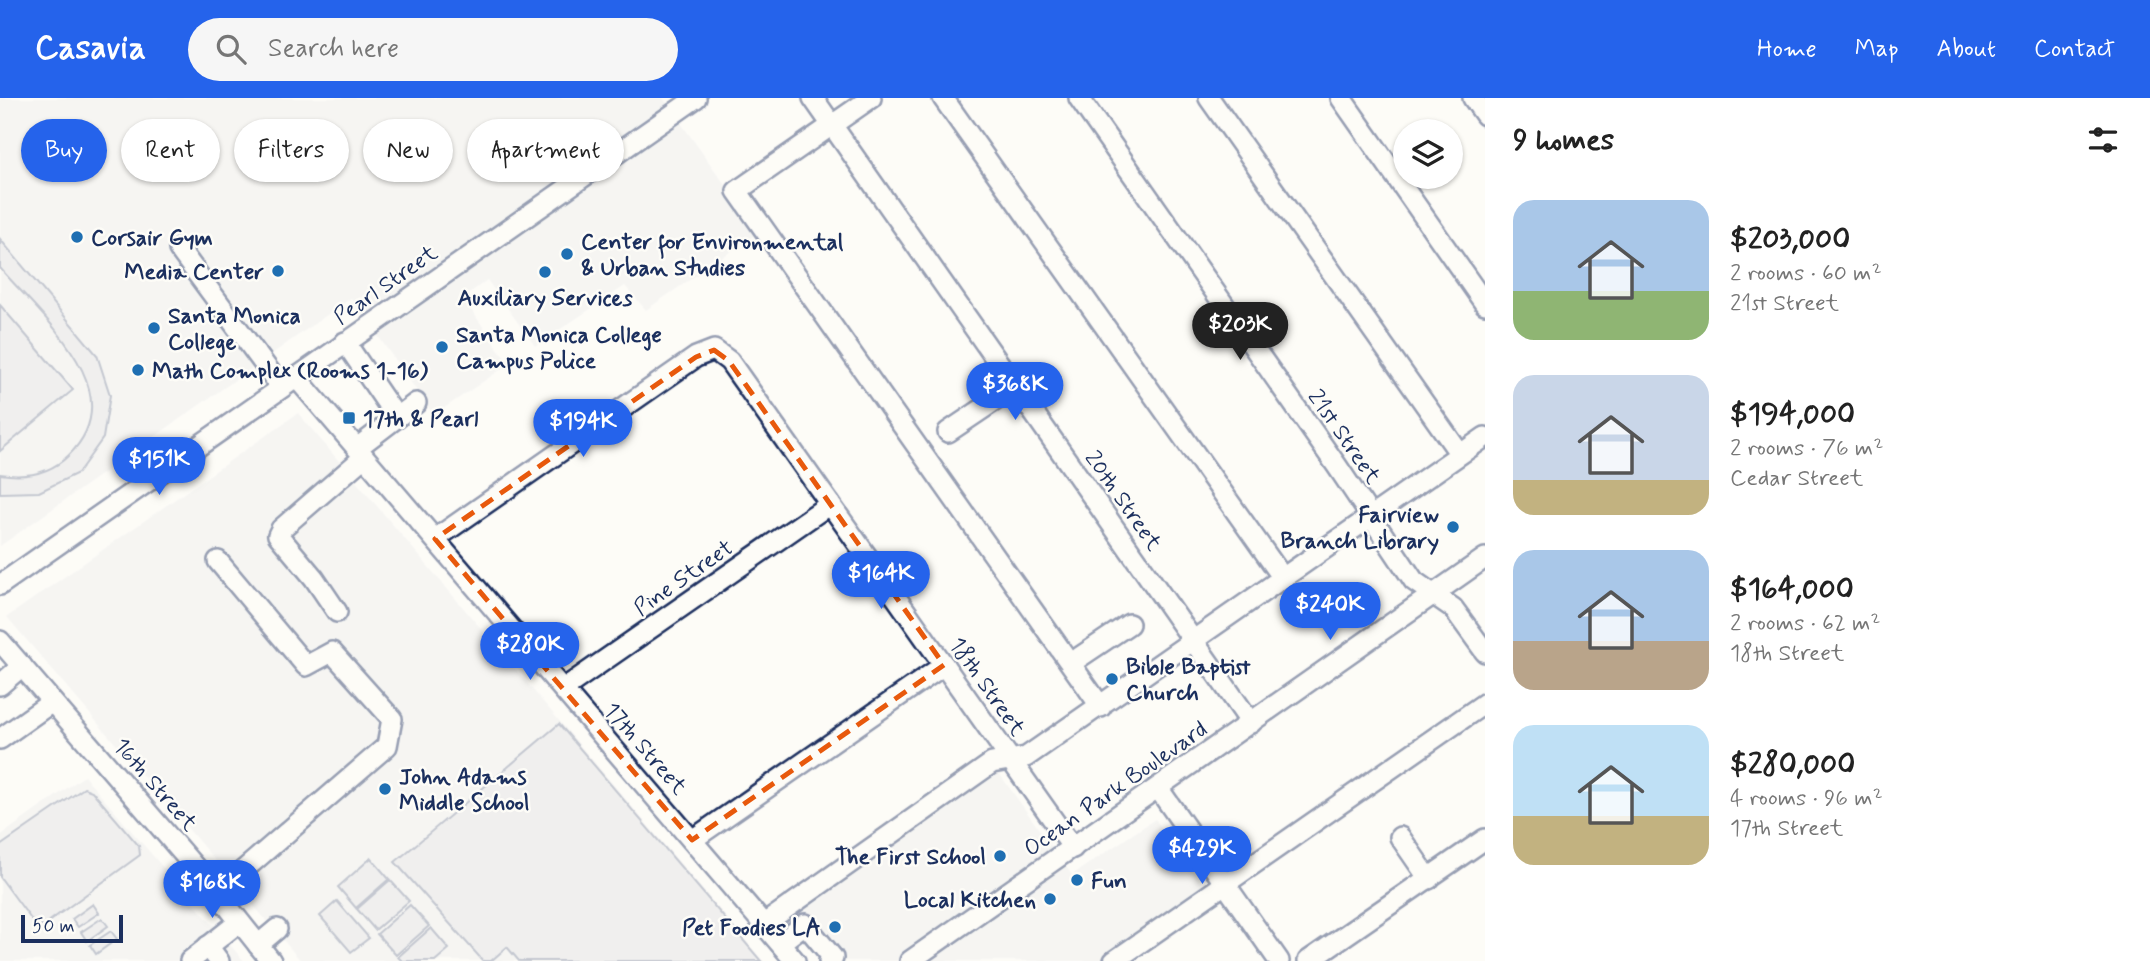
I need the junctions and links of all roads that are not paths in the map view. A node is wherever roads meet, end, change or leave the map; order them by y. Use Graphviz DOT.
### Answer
graph roads {
  1 [pos="696,98"];
  2 [pos="813,98"];
  3 [pos="871,98"];
  4 [pos="943,98"];
  5 [pos="1079,98"];
  6 [pos="1209,98"];
  7 [pos="1341,98"];
  8 [pos="1473,98"];
  9 [pos="1485,115"];
  10 [pos="832,125"];
  11 [pos="179,249"];
  12 [pos="1485,304"];
  13 [pos="345,342"];
  14 [pos="288,382"];
  15 [pos="1015,387"];
  16 [pos="416,403"];
  17 [pos="397,418"];
  18 [pos="948,432"];
  19 [pos="1485,437"];
  20 [pos="361,452"];
  21 [pos="1460,454"];
  22 [pos="830,504"];
  23 [pos="1371,516"];
  24 [pos="435,539"];
  25 [pos="1485,558"];
  26 [pos="218,561"];
  27 [pos="1283,578"];
  28 [pos="0,585"];
  29 [pos="1432,594"];
  30 [pos="337,612"];
  31 [pos="1129,624"];
  32 [pos="0,641"];
  33 [pos="1193,642"];
  34 [pos="1483,646"];
  35 [pos="1071,663"];
  36 [pos="944,665"];
  37 [pos="22,666"];
  38 [pos="0,685"];
  39 [pos="563,689"];
  40 [pos="52,702"];
  41 [pos="1485,703"];
  42 [pos="1101,707"];
  43 [pos="1251,723"];
  44 [pos="0,739"];
  45 [pos="1010,760"];
  46 [pos="1158,788"];
  47 [pos="1400,836"];
  48 [pos="1485,839"];
  49 [pos="692,840"];
  50 [pos="1073,848"];
  51 [pos="1429,879"];
  52 [pos="1225,884"];
  53 [pos="217,893"];
  54 [pos="239,922"];
  55 [pos="764,924"];
  56 [pos="277,929"];
  57 [pos="780,943"];
  58 [pos="258,945"];
  59 [pos="213,953"];
  60 [pos="190,961"];
  61 [pos="271,961"];
  62 [pos="794,961"];
  63 [pos="829,961"];
  64 [pos="910,961"];
  65 [pos="1114,961"];
  66 [pos="1279,961"];
  67 [pos="1308,961"];
  1 -- 13 [label="street, Pearl Street"];
  2 -- 10 [label="street, 20th Street"];
  3 -- 10 [label="street"];
  4 -- 27 [label="street"];
  5 -- 23 [label="street, 21st Street"];
  6 -- 21 [label="street"];
  7 -- 12 [label="street"];
  8 -- 9 [label="street"];
  10 -- 15 [label="street, 20th Street"];
  10 -- 35 [label="street"];
  11 -- 14 [label="street, 17th Street"];
  13 -- 14 [label="street, Pearl Street"];
  13 -- 17 [label="street"];
  14 -- 20 [label="street, 17th Street"];
  14 -- 28 [label="street, Pearl Street"];
  15 -- 18 [label="street"];
  15 -- 33 [label="street, 20th Street"];
  16 -- 17 [label="street"];
  17 -- 20 [label="street"];
  19 -- 21 [label="street"];
  20 -- 24 [label="street, 17th Street"];
  20 -- 30 [label="street"];
  21 -- 23 [label="street"];
  22 -- 24 [label="street, 18th Street"];
  22 -- 36 [label="street, 18th Street"];
  22 -- 39 [label="street, Pine Street"];
  23 -- 27 [label="street"];
  23 -- 29 [label="street, 21st Street"];
  24 -- 39 [label="street, 17th Street"];
  25 -- 29 [label="street, Ocean Park Boulevard"];
  26 -- 53 [label="street"];
  27 -- 33 [label="street"];
  29 -- 34 [label="street, 21st Street"];
  29 -- 43 [label="street, Ocean Park Boulevard"];
  31 -- 35 [label="street"];
  32 -- 37 [label="street, 16th Street"];
  33 -- 42 [label="street"];
  33 -- 43 [label="street, 20th Street"];
  35 -- 42 [label="street"];
  36 -- 45 [label="street, 18th Street"];
  36 -- 49 [label="street"];
  37 -- 38 [label="street"];
  37 -- 40 [label="street, 16th Street"];
  39 -- 49 [label="street, 17th Street"];
  40 -- 44 [label="street"];
  40 -- 53 [label="street, 16th Street"];
  41 -- 52 [label="street"];
  42 -- 45 [label="street"];
  43 -- 46 [label="street, Ocean Park Boulevard"];
  45 -- 50 [label="street, 18th Street"];
  45 -- 55 [label="street"];
  46 -- 50 [label="street, Ocean Park Boulevard"];
  46 -- 52 [label="street"];
  47 -- 51 [label="street"];
  48 -- 51 [label="street"];
  49 -- 55 [label="street, 17th Street"];
  50 -- 64 [label="street, Ocean Park Boulevard"];
  51 -- 67 [label="street"];
  52 -- 65 [label="street"];
  52 -- 66 [label="street"];
  53 -- 54 [label="street, 16th Street"];
  54 -- 58 [label="street, 16th Street"];
  54 -- 59 [label="street"];
  55 -- 57 [label="street, 17th Street"];
  56 -- 58 [label="street"];
  57 -- 62 [label="street, 17th Street"];
  57 -- 63 [label="street"];
  58 -- 61 [label="street, 16th Street"];
  59 -- 60 [label="street"];
}
